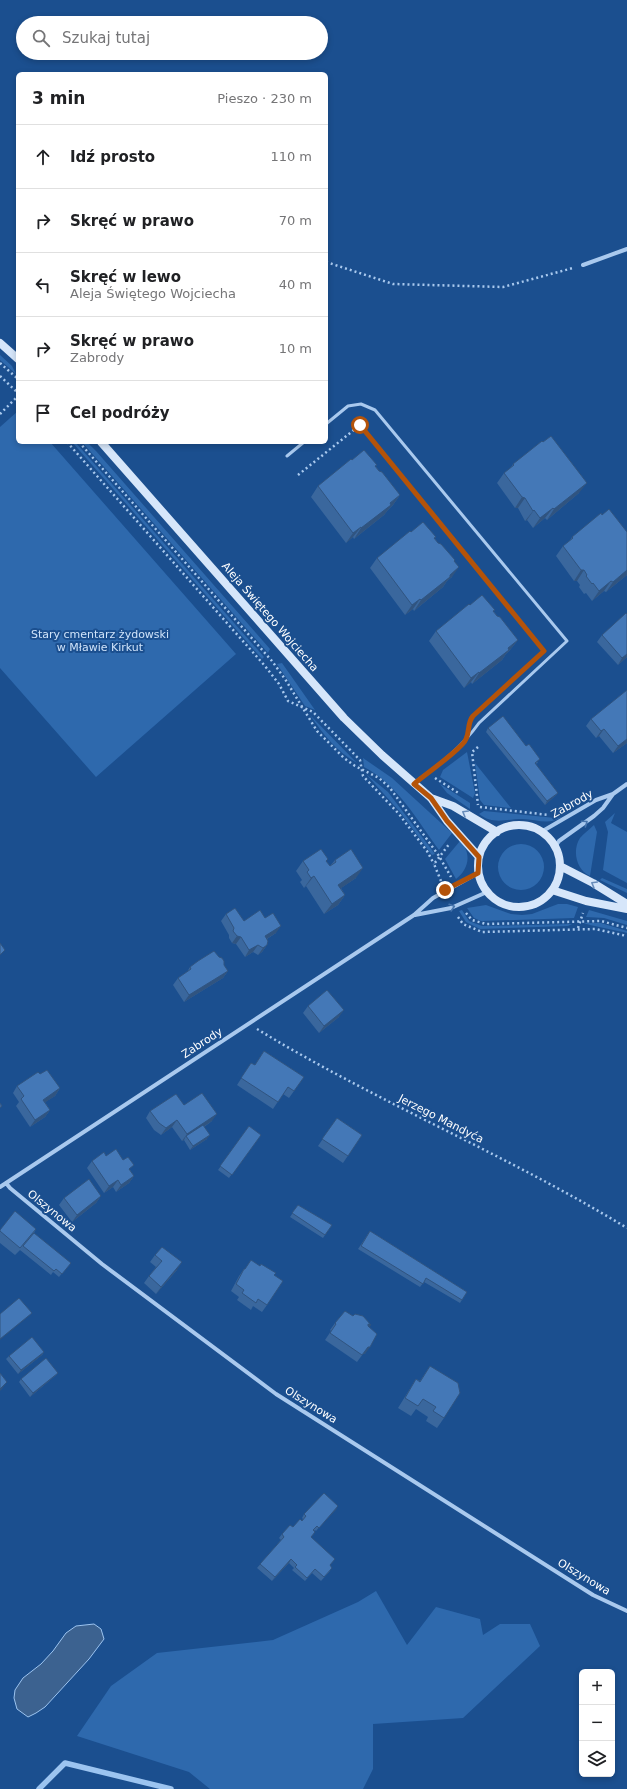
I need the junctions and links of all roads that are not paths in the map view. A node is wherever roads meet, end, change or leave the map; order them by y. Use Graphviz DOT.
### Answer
graph roads {
  1 [pos="627,249"];
  2 [pos="583,265"];
  3 [pos="0,343"];
  4 [pos="16,357"];
  5 [pos="328,422"];
  6 [pos="103,444"];
  7 [pos="302,444"];
  8 [pos="287,456"];
  9 [pos="414,784"];
  10 [pos="627,784"];
  11 [pos="613,794"];
  12 [pos="431,798"];
  13 [pos="497,832"];
  14 [pos="541,832"];
  15 [pos="555,847"];
  16 [pos="479,857"];
  17 [pos="560,866"];
  18 [pos="478,873"];
  19 [pos="552,890"];
  20 [pos="487,892"];
  21 [pos="627,904"];
  22 [pos="627,910"];
  23 [pos="414,915"];
  24 [pos="6,1183"];
  25 [pos="0,1187"];
  26 [pos="627,1611"];
  1 -- 2 [label="street"];
  3 -- 4 [label="street"];
  5 -- 9 [label="lane"];
  6 -- 9 [label="street, Aleja Świętego Wojciecha"];
  7 -- 8 [label="lane"];
  9 -- 12 [label="street, Aleja Świętego Wojciecha"];
  10 -- 11 [label="street, Zabrody"];
  11 -- 14 [label="street, Zabrody"];
  15 -- 11 [label="street, Zabrody, one-way"];
  13 -- 12 [label="street, Aleja Świętego Wojciecha, one-way"];
  12 -- 16 [label="street, Aleja Świętego Wojciecha"];
  13 -- 14 [label="street"];
  13 -- 16 [label="street"];
  14 -- 15 [label="street"];
  15 -- 17 [label="street"];
  16 -- 18 [label="street"];
  17 -- 19 [label="street"];
  21 -- 17 [label="street, one-way"];
  18 -- 20 [label="street"];
  18 -- 23 [label="street, Zabrody"];
  19 -- 20 [label="street"];
  19 -- 22 [label="street"];
  23 -- 20 [label="street, Zabrody, one-way"];
  23 -- 24 [label="street, Zabrody"];
  24 -- 25 [label="street, Zabrody"];
  24 -- 26 [label="street, Olszynowa"];
}
